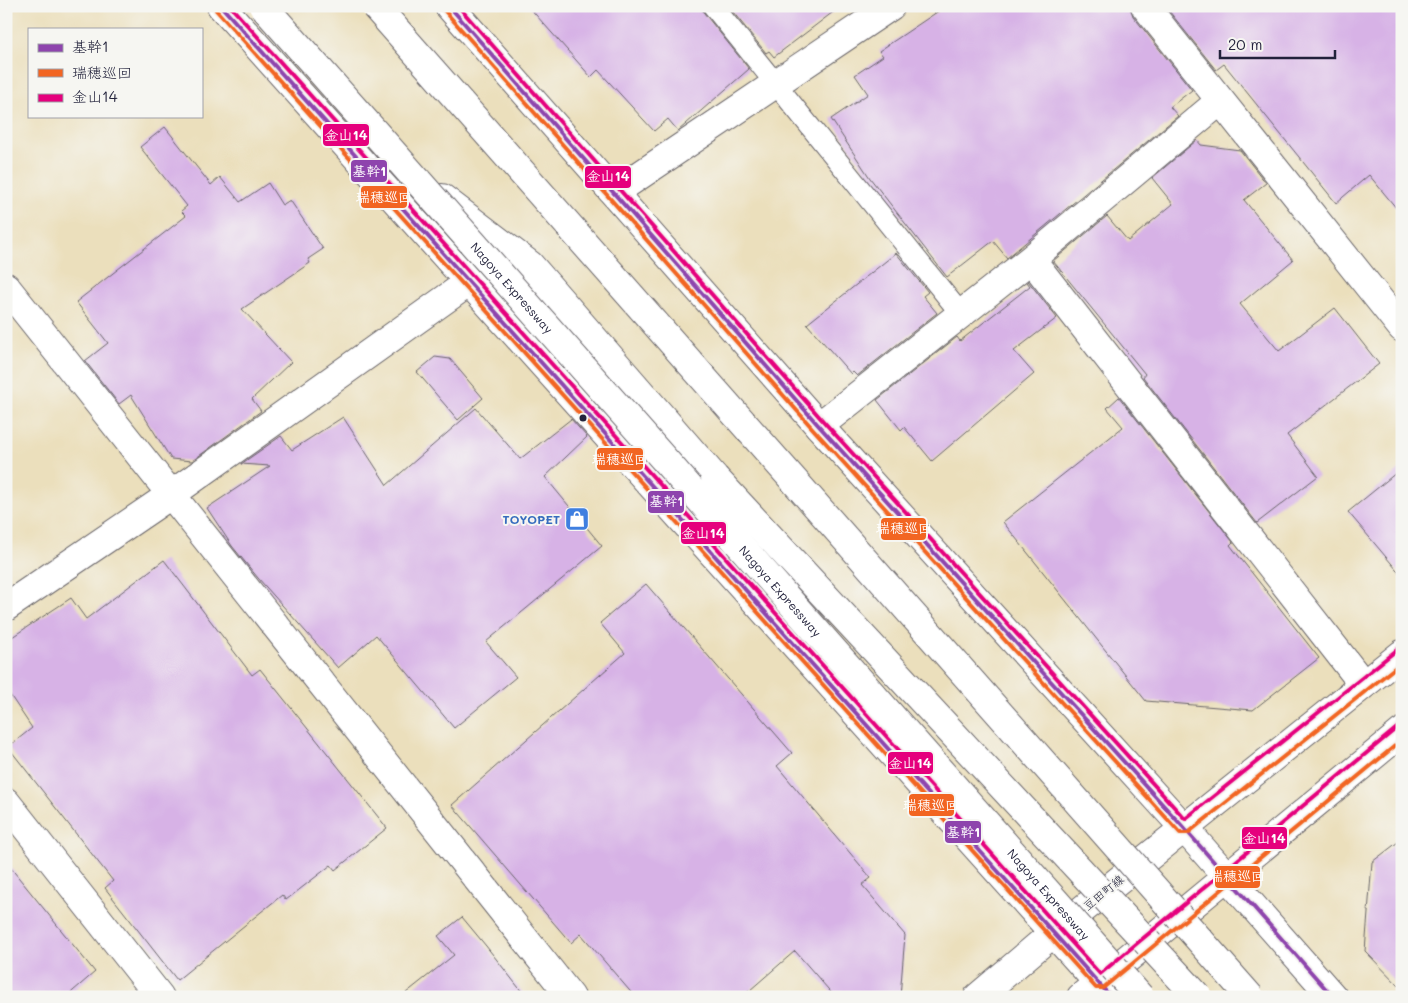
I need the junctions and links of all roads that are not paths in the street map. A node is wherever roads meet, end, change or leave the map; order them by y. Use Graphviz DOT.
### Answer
graph roads {
  1 [pos="221,6"];
  2 [pos="263,6"];
  3 [pos="375,6"];
  4 [pos="450,6"];
  5 [pos="714,6"];
  6 [pos="891,6"];
  7 [pos="1145,6"];
  8 [pos="776,84"];
  9 [pos="1220,101"];
  10 [pos="414,177"];
  11 [pos="615,192"];
  12 [pos="1031,259"];
  13 [pos="468,283"];
  14 [pos="6,287"];
  15 [pos="961,314"];
  16 [pos="1402,328"];
  17 [pos="819,426"];
  18 [pos="172,494"];
  19 [pos="6,607"];
  20 [pos="1402,654"];
  21 [pos="1364,684"];
  22 [pos="1402,732"];
  23 [pos="6,802"];
  24 [pos="1184,828"];
  25 [pos="1228,878"];
  26 [pos="1052,934"];
  27 [pos="1097,992"];
  28 [pos="160,997"];
  29 [pos="571,997"];
  30 [pos="978,997"];
  31 [pos="1140,997"];
  32 [pos="1198,997"];
  33 [pos="1250,997"];
  34 [pos="1333,997"];
  1 -- 13 [label="main road"];
  2 -- 10 [label="main road, Nagoya Expressway, bridge"];
  3 -- 33 [label="main road, bridge"];
  4 -- 11 [label="main road"];
  5 -- 8 [label="lane"];
  6 -- 8 [label="main road"];
  7 -- 9 [label="main road"];
  8 -- 11 [label="main road"];
  8 -- 15 [label="lane"];
  9 -- 12 [label="main road"];
  9 -- 16 [label="main road"];
  10 -- 31 [label="main road, Nagoya Expressway, bridge"];
  10 -- 32 [label="main road, bridge"];
  11 -- 17 [label="main road"];
  12 -- 15 [label="main road"];
  12 -- 21 [label="main road"];
  13 -- 18 [label="main road"];
  13 -- 26 [label="main road"];
  14 -- 18 [label="main road"];
  15 -- 17 [label="main road"];
  17 -- 24 [label="main road"];
  18 -- 19 [label="main road"];
  18 -- 29 [label="main road"];
  20 -- 21 [label="main road, 豆田町線"];
  21 -- 24 [label="main road, 豆田町線"];
  22 -- 25 [label="main road"];
  23 -- 28 [label="main road"];
  24 -- 25 [label="main road"];
  24 -- 26 [label="main road, 豆田町線"];
  25 -- 27 [label="main road"];
  25 -- 34 [label="main road"];
  26 -- 27 [label="main road"];
  26 -- 30 [label="main road, 豆田町線"];
}
